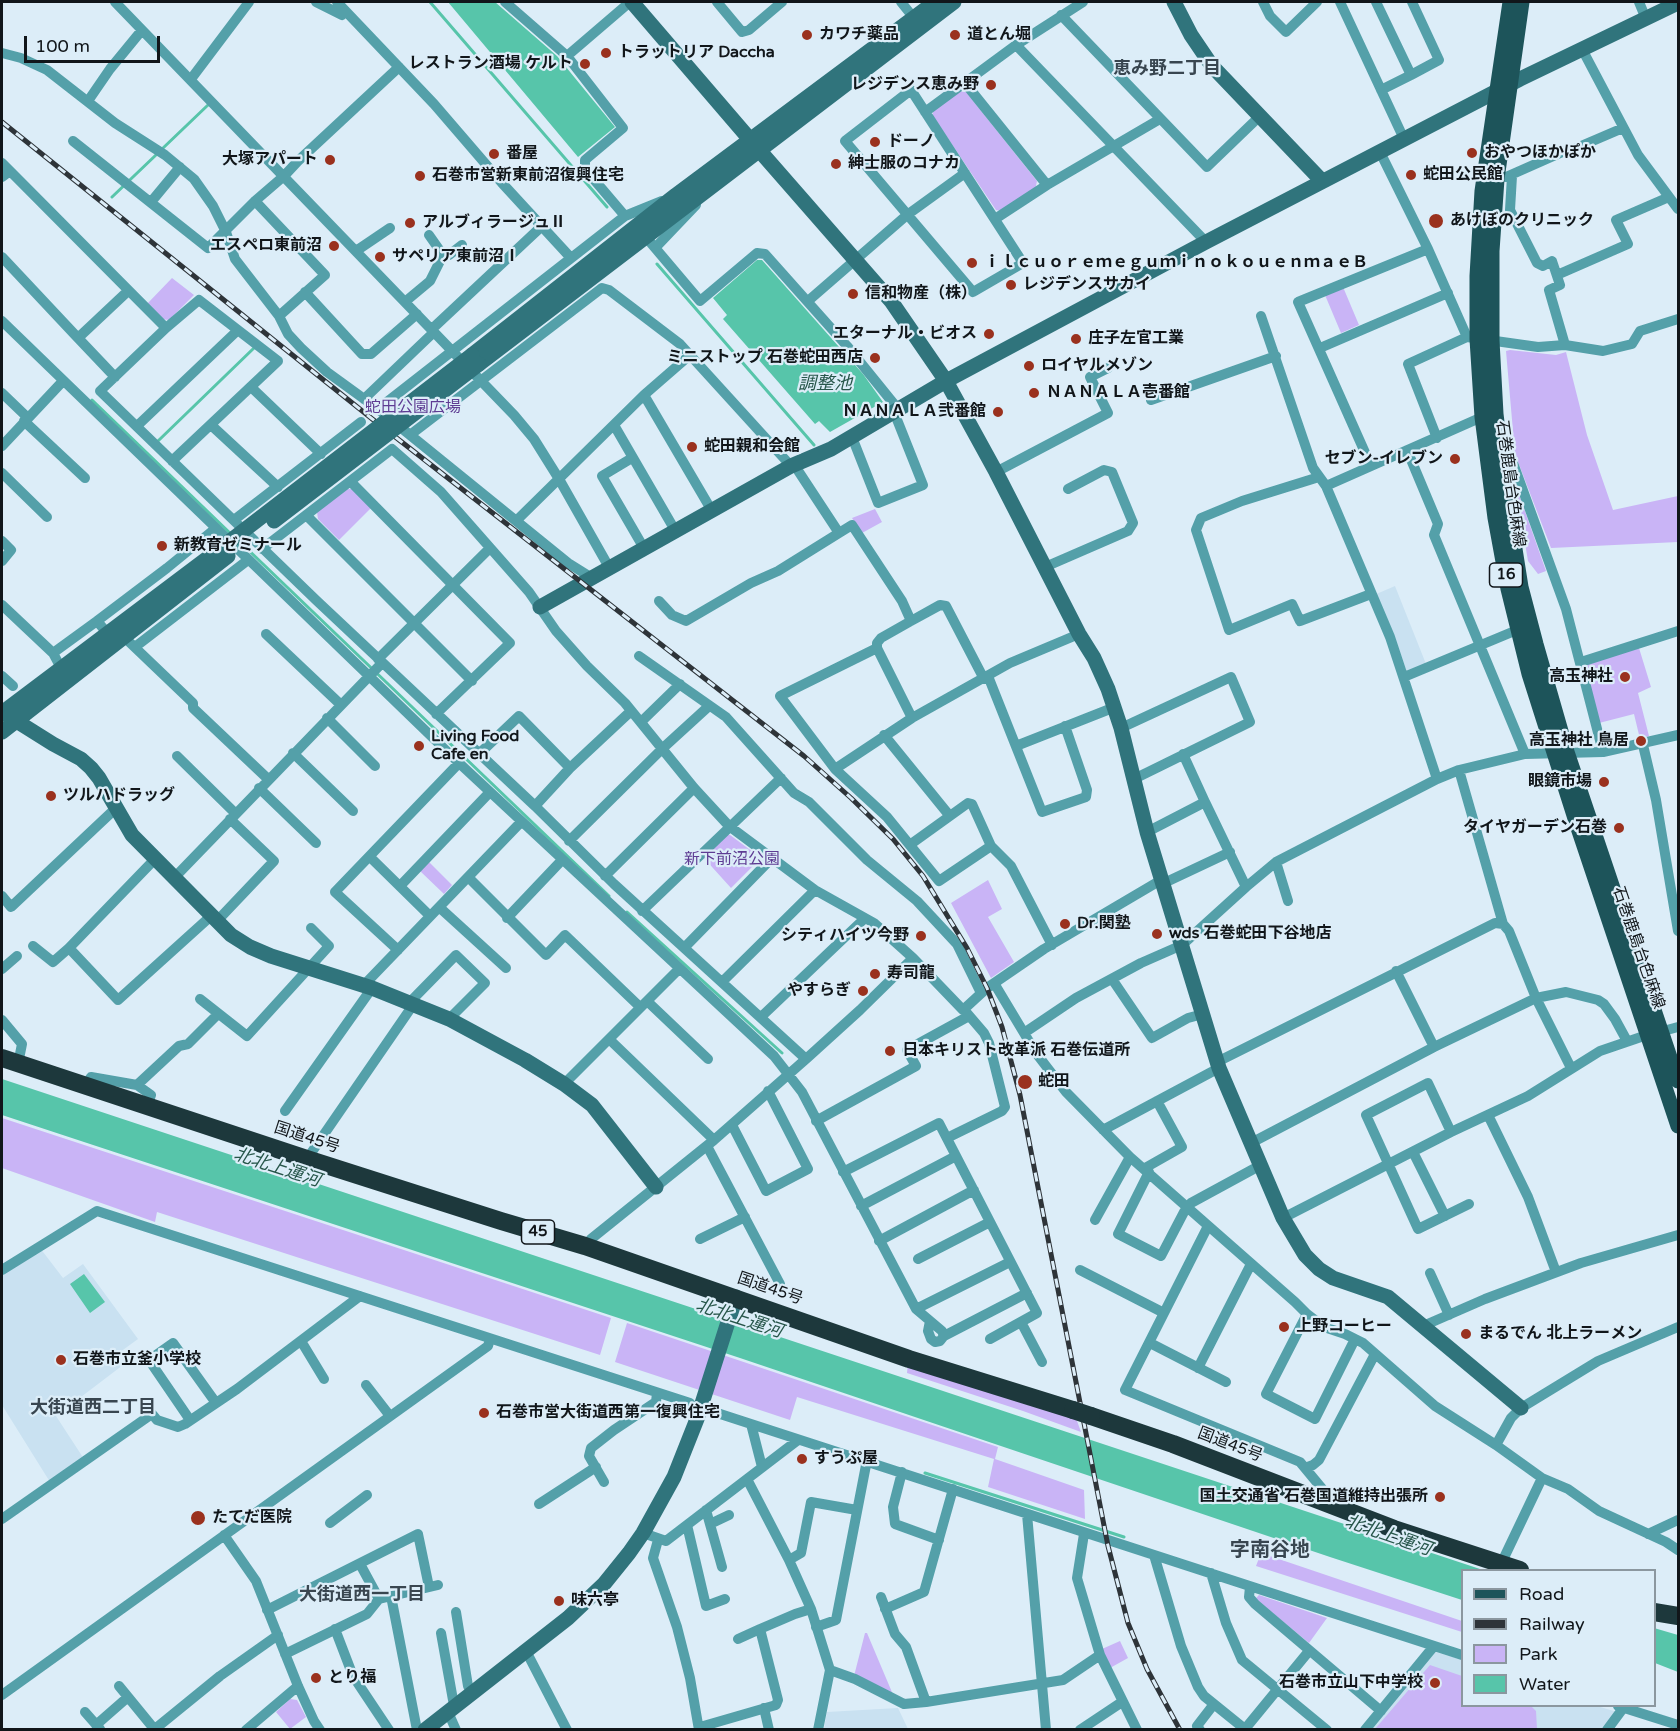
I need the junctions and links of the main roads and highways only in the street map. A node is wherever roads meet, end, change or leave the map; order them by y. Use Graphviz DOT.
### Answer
graph roads {
  1 [pos="1509,2"];
  2 [pos="1522,2"];
  3 [pos="1479,339"];
  4 [pos="1560,752"];
  5 [pos="1655,1033"];
  6 [pos="10,1061"];
  7 [pos="1678,1081"];
  8 [pos="1678,1126"];
  9 [pos="1517,1569"];
  10 [pos="1656,1612"];
  11 [pos="1678,1616"];
  1 -- 3 [label="main road, 石巻鹿島台色麻線 / 16"];
  2 -- 3 [label="main road, 石巻鹿島台色麻線 / 16"];
  3 -- 4 [label="main road, 石巻鹿島台色麻線 / 16"];
  3 -- 4 [label="main road, 石巻鹿島台色麻線 / 16"];
  4 -- 5 [label="main road, 石巻鹿島台色麻線 / 16"];
  5 -- 7 [label="main road, 石巻鹿島台色麻線 / 16"];
  5 -- 8 [label="main road, 石巻鹿島台色麻線 / 16"];
  6 -- 9 [label="highway, 国道45号 / 45, bridge"];
  10 -- 11 [label="highway"];
}
